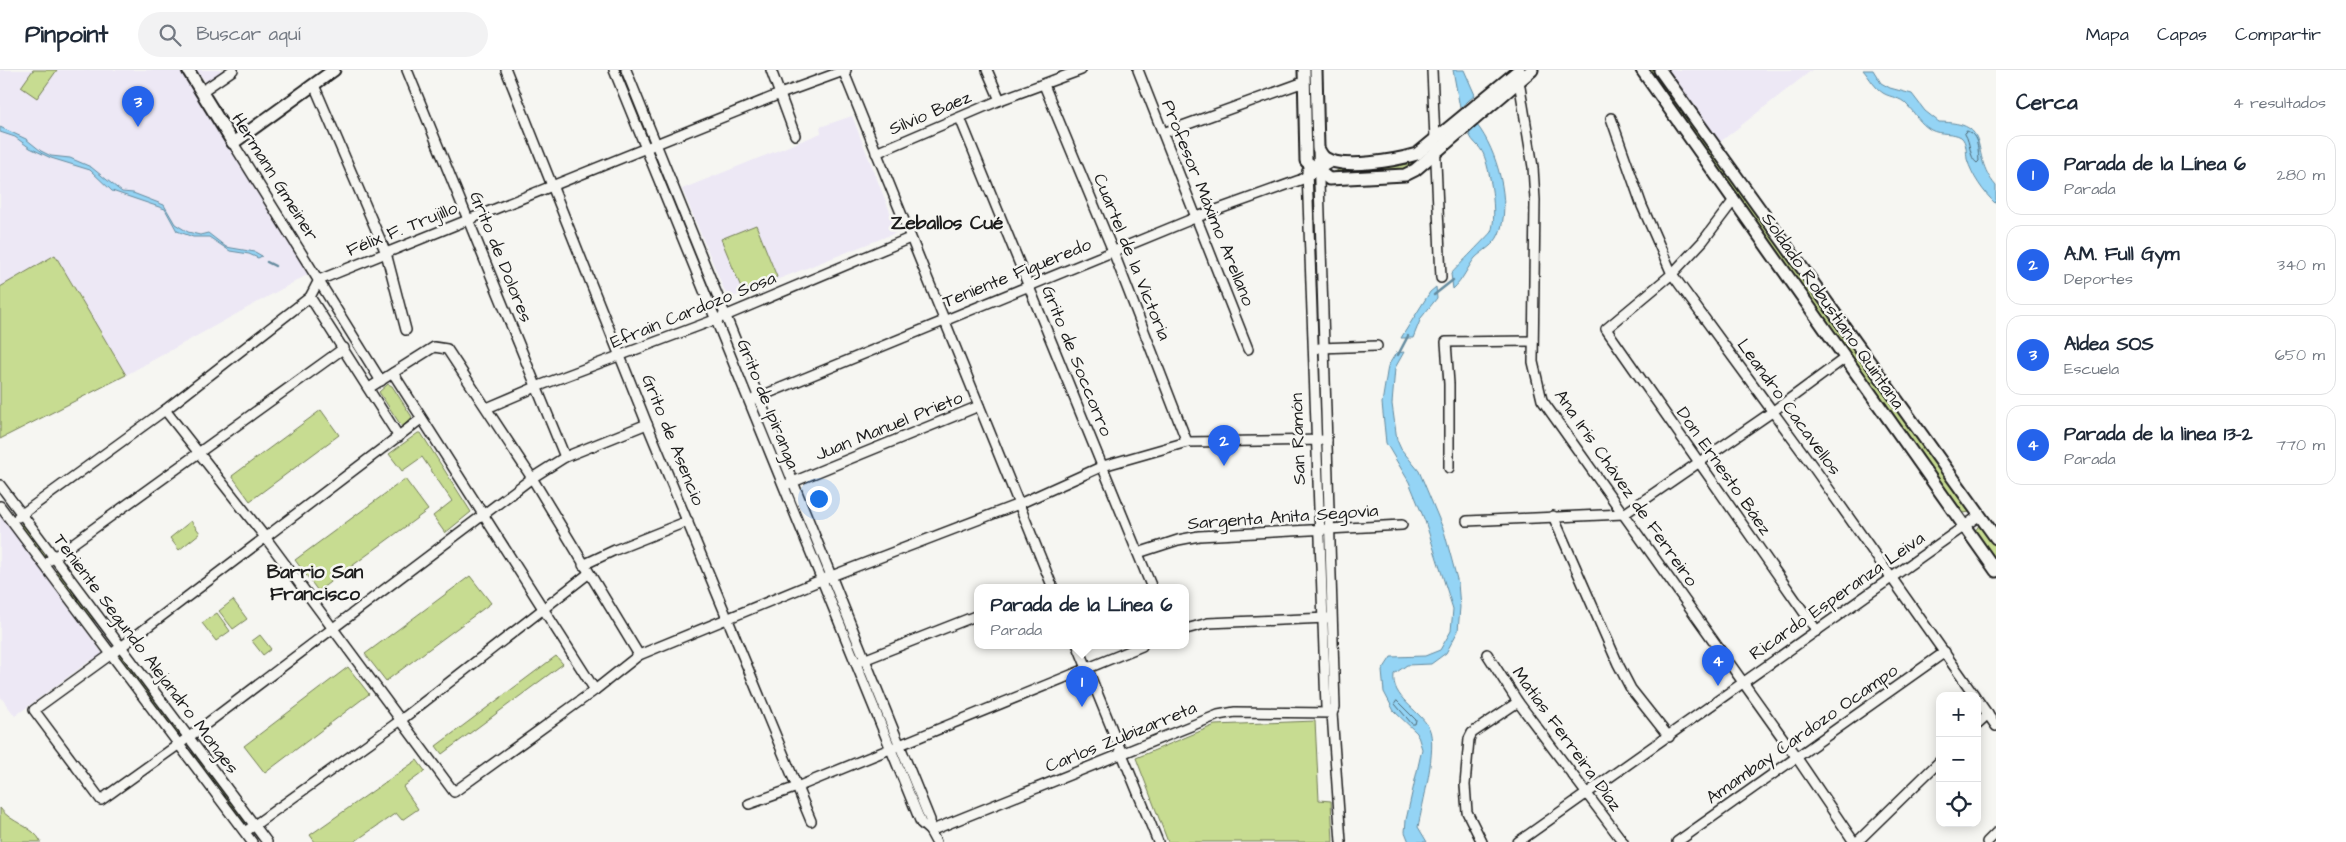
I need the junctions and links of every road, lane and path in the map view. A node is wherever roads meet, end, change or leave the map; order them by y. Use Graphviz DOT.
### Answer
graph roads {
  1 [pos="188,70"];
  2 [pos="232,70"];
  3 [pos="334,70"];
  4 [pos="407,70"];
  5 [pos="506,70"];
  6 [pos="614,70"];
  7 [pos="626,70"];
  8 [pos="770,70"];
  9 [pos="844,70"];
  10 [pos="987,70"];
  11 [pos="1081,70"];
  12 [pos="1138,70"];
  13 [pos="1304,70"];
  14 [pos="1316,70"];
  15 [pos="1432,70"];
  16 [pos="1532,70"];
  17 [pos="1642,70"];
  18 [pos="1660,70"];
  19 [pos="1517,75"];
  20 [pos="1304,82"];
  21 [pos="314,85"];
  22 [pos="1044,85"];
  23 [pos="201,92"];
  24 [pos="780,94"];
  25 [pos="1000,100"];
  26 [pos="960,118"];
  27 [pos="1611,118"];
  28 [pos="1456,129"];
  29 [pos="1163,133"];
  30 [pos="794,135"];
  31 [pos="1436,140"];
  32 [pos="233,143"];
  33 [pos="656,145"];
  34 [pos="1318,148"];
  35 [pos="646,149"];
  36 [pos="1437,152"];
  37 [pos="876,153"];
  38 [pos="1333,161"];
  39 [pos="1313,178"];
  40 [pos="552,185"];
  41 [pos="1734,200"];
  42 [pos="1197,218"];
  43 [pos="469,220"];
  44 [pos="910,238"];
  45 [pos="1114,251"];
  46 [pos="386,252"];
  47 [pos="1672,274"];
  48 [pos="1442,278"];
  49 [pos="319,280"];
  50 [pos="1029,286"];
  51 [pos="310,297"];
  52 [pos="725,316"];
  53 [pos="716,320"];
  54 [pos="945,320"];
  55 [pos="406,330"];
  56 [pos="1533,341"];
  57 [pos="1377,346"];
  58 [pos="344,348"];
  59 [pos="1313,348"];
  60 [pos="1324,348"];
  61 [pos="1248,349"];
  62 [pos="622,356"];
  63 [pos="1844,358"];
  64 [pos="392,373"];
  65 [pos="381,380"];
  66 [pos="536,387"];
  67 [pos="369,388"];
  68 [pos="758,397"];
  69 [pos="749,401"];
  70 [pos="979,406"];
  71 [pos="487,408"];
  72 [pos="165,410"];
  73 [pos="1772,412"];
  74 [pos="421,419"];
  75 [pos="647,424"];
  76 [pos="399,436"];
  77 [pos="1316,440"];
  78 [pos="1327,440"];
  79 [pos="1187,442"];
  80 [pos="200,454"];
  81 [pos="565,457"];
  82 [pos="1698,463"];
  83 [pos="1103,466"];
  84 [pos="1449,468"];
  85 [pos="532,478"];
  86 [pos="792,482"];
  87 [pos="0,485"];
  88 [pos="783,486"];
  89 [pos="1019,504"];
  90 [pos="0,506"];
  91 [pos="21,513"];
  92 [pos="483,514"];
  93 [pos="1624,514"];
  94 [pos="1980,515"];
  95 [pos="1553,516"];
  96 [pos="688,521"];
  97 [pos="1467,521"];
  98 [pos="12,522"];
  99 [pos="1402,525"];
  100 [pos="1964,527"];
  101 [pos="1329,530"];
  102 [pos="1319,531"];
  103 [pos="265,537"];
  104 [pos="1996,538"];
  105 [pos="1138,553"];
  106 [pos="54,557"];
  107 [pos="44,565"];
  108 [pos="583,565"];
  109 [pos="1996,571"];
  110 [pos="588,574"];
  111 [pos="832,577"];
  112 [pos="1891,578"];
  113 [pos="821,580"];
  114 [pos="1049,584"];
  115 [pos="1150,584"];
  116 [pos="544,610"];
  117 [pos="974,617"];
  118 [pos="727,618"];
  119 [pos="1322,618"];
  120 [pos="1332,618"];
  121 [pos="333,629"];
  122 [pos="1189,629"];
  123 [pos="1817,631"];
  124 [pos="121,647"];
  125 [pos="1079,649"];
  126 [pos="1135,649"];
  127 [pos="1944,652"];
  128 [pos="111,654"];
  129 [pos="1487,654"];
  130 [pos="639,655"];
  131 [pos="860,661"];
  132 [pos="1087,669"];
  133 [pos="1743,683"];
  134 [pos="595,690"];
  135 [pos="1972,692"];
  136 [pos="1518,702"];
  137 [pos="1981,704"];
  138 [pos="1332,713"];
  139 [pos="1988,714"];
  140 [pos="401,720"];
  141 [pos="1981,720"];
  142 [pos="1996,726"];
  143 [pos="189,737"];
  144 [pos="1669,737"];
  145 [pos="179,744"];
  146 [pos="899,744"];
  147 [pos="890,748"];
  148 [pos="1122,754"];
  149 [pos="1797,758"];
  150 [pos="1936,765"];
  151 [pos="797,787"];
  152 [pos="1586,794"];
  153 [pos="749,804"];
  154 [pos="811,821"];
  155 [pos="254,825"];
  156 [pos="930,831"];
  157 [pos="245,832"];
  158 [pos="1996,833"];
  159 [pos="1156,841"];
  160 [pos="252,842"];
  161 [pos="267,842"];
  162 [pos="936,842"];
  163 [pos="1341,842"];
  164 [pos="1482,842"];
  165 [pos="1518,842"];
  166 [pos="1623,842"];
  167 [pos="1677,842"];
  168 [pos="1855,842"];
  169 [pos="1987,842"];
  1 -- 23 [label="street, Hermann Gmeiner"];
  2 -- 23 [label="street"];
  3 -- 21 [label="street"];
  4 -- 43 [label="street, Grito de Dolores"];
  5 -- 40 [label="street, Grito de Asencio"];
  6 -- 35 [label="street, Grito de Ipiranga"];
  7 -- 33 [label="street, Grito de Ipiranga"];
  8 -- 24 [label="street"];
  9 -- 24 [label="street, Félix F. Trujillo"];
  9 -- 37 [label="street"];
  10 -- 25 [label="street"];
  11 -- 22 [label="street, Silvio Baez"];
  12 -- 29 [label="street, Profesor Máximo Arellano"];
  13 -- 20 [label="street"];
  14 -- 34 [label="street, San Ramón"];
  15 -- 31 [label="street"];
  16 -- 19 [label="street"];
  17 -- 41 [label="street, Soldado Robustiano Quintana"];
  18 -- 94 [label="street"];
  19 -- 28 [label="street"];
  19 -- 56 [label="street, Ana Iris Chávez de Ferreiro"];
  20 -- 29 [label="street"];
  20 -- 39 [label="street"];
  21 -- 32 [label="street"];
  21 -- 46 [label="street"];
  22 -- 25 [label="street, Silvio Baez"];
  22 -- 45 [label="street, Cuartel de la Victoria"];
  23 -- 32 [label="street, Hermann Gmeiner"];
  24 -- 30 [label="street"];
  24 -- 33 [label="street, Félix F. Trujillo"];
  25 -- 26 [label="street, Silvio Baez"];
  26 -- 37 [label="street, Silvio Baez"];
  26 -- 50 [label="street, Grito de Soccorro"];
  27 -- 47 [label="street, Leandro Cacavellos"];
  28 -- 31 [label="street"];
  28 -- 36 [label="street"];
  29 -- 42 [label="street, Profesor Máximo Arellano"];
  31 -- 36 [label="street"];
  31 -- 38 [label="street"];
  32 -- 49 [label="street, Hermann Gmeiner"];
  33 -- 35 [label="street, Félix F. Trujillo"];
  33 -- 52 [label="street, Grito de Ipiranga"];
  34 -- 38 [label="street"];
  34 -- 39 [label="street, San Ramón"];
  35 -- 40 [label="street, Félix F. Trujillo"];
  35 -- 53 [label="street, Grito de Ipiranga"];
  36 -- 39 [label="street"];
  36 -- 48 [label="street"];
  37 -- 44 [label="street"];
  38 -- 39 [label="street, Teniente Figueredo"];
  39 -- 42 [label="street, Teniente Figueredo"];
  39 -- 59 [label="street, San Ramón"];
  39 -- 60 [label="street, San Ramón"];
  40 -- 43 [label="street, Félix F. Trujillo"];
  40 -- 62 [label="street, Grito de Asencio"];
  41 -- 47 [label="street"];
  41 -- 63 [label="street, Soldado Robustiano Quintana"];
  42 -- 45 [label="street, Teniente Figueredo"];
  42 -- 61 [label="street, Profesor Máximo Arellano"];
  43 -- 46 [label="street, Félix F. Trujillo"];
  43 -- 66 [label="street, Grito de Dolores"];
  44 -- 52 [label="street, Efrain Cardozo Sosa"];
  44 -- 54 [label="street"];
  45 -- 50 [label="street, Teniente Figueredo"];
  45 -- 79 [label="street, Cuartel de la Victoria"];
  46 -- 49 [label="street, Félix F. Trujillo"];
  46 -- 55 [label="street"];
  47 -- 73 [label="street, Leandro Cacavellos"];
  47 -- 82 [label="street, Don Ernesto Báez"];
  49 -- 51 [label="street"];
  49 -- 65 [label="street, Hermann Gmeiner"];
  50 -- 54 [label="street, Teniente Figueredo"];
  50 -- 83 [label="street, Grito de Soccorro"];
  51 -- 58 [label="street"];
  51 -- 72 [label="street"];
  52 -- 53 [label="street, Efrain Cardozo Sosa"];
  52 -- 68 [label="street, Grito de Ipiranga"];
  53 -- 62 [label="street, Efrain Cardozo Sosa"];
  53 -- 69 [label="street, Grito de Ipiranga"];
  54 -- 68 [label="street, Teniente Figueredo"];
  54 -- 70 [label="street"];
  56 -- 84 [label="street"];
  56 -- 93 [label="street, Ana Iris Chávez de Ferreiro"];
  57 -- 60 [label="street"];
  58 -- 67 [label="street"];
  58 -- 80 [label="street"];
  59 -- 60 [label="street"];
  59 -- 77 [label="street, San Ramón"];
  60 -- 78 [label="street, San Ramón"];
  62 -- 66 [label="street, Efrain Cardozo Sosa"];
  62 -- 75 [label="street, Grito de Asencio"];
  63 -- 73 [label="street"];
  63 -- 100 [label="street, Soldado Robustiano Quintana"];
  64 -- 65 [label="street"];
  64 -- 71 [label="street"];
  64 -- 74 [label="street"];
  65 -- 67 [label="street"];
  66 -- 71 [label="street, Efrain Cardozo Sosa"];
  66 -- 81 [label="street, Grito de Dolores"];
  67 -- 76 [label="street"];
  68 -- 69 [label="street, Teniente Figueredo"];
  68 -- 86 [label="street, Grito de Ipiranga"];
  69 -- 88 [label="street, Grito de Ipiranga"];
  70 -- 86 [label="street, Juan Manuel Prieto"];
  70 -- 89 [label="street"];
  71 -- 85 [label="street"];
  72 -- 80 [label="street"];
  72 -- 91 [label="street"];
  73 -- 82 [label="street"];
  73 -- 112 [label="street, Leandro Cacavellos"];
  74 -- 76 [label="street"];
  74 -- 92 [label="street"];
  75 -- 81 [label="street"];
  75 -- 96 [label="street, Grito de Asencio"];
  76 -- 103 [label="street"];
  77 -- 78 [label="street"];
  77 -- 79 [label="street"];
  77 -- 102 [label="street, San Ramón"];
  78 -- 101 [label="street, San Ramón"];
  79 -- 83 [label="street"];
  80 -- 103 [label="street"];
  80 -- 106 [label="street"];
  81 -- 85 [label="street"];
  82 -- 93 [label="street"];
  82 -- 123 [label="street, Don Ernesto Báez"];
  83 -- 89 [label="street"];
  83 -- 105 [label="street, Grito de Soccorro"];
  85 -- 92 [label="street"];
  85 -- 108 [label="street"];
  86 -- 88 [label="street, Juan Manuel Prieto"];
  86 -- 111 [label="street, Grito de Ipiranga"];
  87 -- 91 [label="street, Teniente Segundo Alejandro Monges"];
  88 -- 113 [label="street, Grito de Ipiranga"];
  89 -- 111 [label="street"];
  89 -- 114 [label="street"];
  90 -- 98 [label="street, Teniente Segundo Alejandro Monges"];
  91 -- 98 [label="street"];
  91 -- 106 [label="street, Teniente Segundo Alejandro Monges"];
  92 -- 116 [label="street"];
  92 -- 121 [label="street"];
  93 -- 95 [label="street"];
  93 -- 133 [label="street, Ana Iris Chávez de Ferreiro"];
  94 -- 100 [label="street, Ricardo Esperanza Leiva"];
  94 -- 104 [label="street"];
  95 -- 97 [label="street"];
  95 -- 144 [label="street"];
  96 -- 108 [label="street"];
  96 -- 118 [label="street, Grito de Asencio"];
  98 -- 107 [label="street, Teniente Segundo Alejandro Monges"];
  99 -- 101 [label="street, Sargenta Anita Segovia"];
  100 -- 109 [label="street, Soldado Robustiano Quintana"];
  100 -- 112 [label="street, Ricardo Esperanza Leiva"];
  101 -- 102 [label="street, Sargenta Anita Segovia"];
  101 -- 120 [label="street, San Ramón"];
  102 -- 105 [label="street, Sargenta Anita Segovia"];
  102 -- 119 [label="street, San Ramón"];
  103 -- 121 [label="street"];
  103 -- 124 [label="street"];
  105 -- 115 [label="street, Grito de Soccorro"];
  106 -- 107 [label="street"];
  106 -- 124 [label="street, Teniente Segundo Alejandro Monges"];
  107 -- 128 [label="street, Teniente Segundo Alejandro Monges"];
  108 -- 110 [label="street"];
  110 -- 116 [label="street"];
  110 -- 130 [label="street"];
  111 -- 113 [label="street"];
  111 -- 131 [label="street, Grito de Ipiranga"];
  112 -- 123 [label="street, Ricardo Esperanza Leiva"];
  112 -- 127 [label="street, Leandro Cacavellos"];
  113 -- 118 [label="street"];
  113 -- 131 [label="street, Grito de Ipiranga"];
  116 -- 134 [label="street"];
  116 -- 140 [label="street"];
  117 -- 131 [label="street"];
  118 -- 130 [label="street"];
  118 -- 151 [label="street, Grito de Asencio"];
  119 -- 120 [label="street"];
  119 -- 122 [label="street"];
  119 -- 138 [label="street, San Ramón"];
  120 -- 138 [label="street, San Ramón"];
  121 -- 140 [label="street"];
  121 -- 143 [label="street"];
  123 -- 133 [label="street, Ricardo Esperanza Leiva"];
  124 -- 128 [label="street"];
  124 -- 143 [label="street, Teniente Segundo Alejandro Monges"];
  125 -- 132 [label="street"];
  126 -- 132 [label="street"];
  127 -- 135 [label="street, Leandro Cacavellos"];
  127 -- 149 [label="street, Amambay Cardozo Ocampo"];
  128 -- 145 [label="street, Teniente Segundo Alejandro Monges"];
  128 -- 145 [label="street"];
  129 -- 136 [label="street, Matías Ferreira Díaz"];
  130 -- 134 [label="street"];
  131 -- 146 [label="street, Grito de Ipiranga"];
  131 -- 147 [label="street, Grito de Ipiranga"];
  132 -- 146 [label="street"];
  132 -- 148 [label="street"];
  133 -- 144 [label="street, Ricardo Esperanza Leiva"];
  133 -- 149 [label="street, Ana Iris Chávez de Ferreiro"];
  134 -- 140 [label="street"];
  136 -- 152 [label="street, Matías Ferreira Díaz"];
  136 -- 164 [label="street"];
  137 -- 139 [label="street"];
  138 -- 148 [label="street, Carlos Zubizarreta"];
  138 -- 163 [label="street, San Ramón"];
  139 -- 141 [label="street"];
  139 -- 142 [label="street"];
  140 -- 155 [label="street"];
  143 -- 145 [label="street"];
  143 -- 155 [label="street, Teniente Segundo Alejandro Monges"];
  144 -- 152 [label="street, Ricardo Esperanza Leiva"];
  145 -- 157 [label="street, Teniente Segundo Alejandro Monges"];
  146 -- 147 [label="street"];
  146 -- 156 [label="street, Grito de Ipiranga"];
  147 -- 151 [label="street"];
  147 -- 156 [label="street, Grito de Ipiranga"];
  148 -- 156 [label="street, Carlos Zubizarreta"];
  148 -- 159 [label="street"];
  149 -- 167 [label="street, Amambay Cardozo Ocampo"];
  149 -- 168 [label="street, Ana Iris Chávez de Ferreiro"];
  150 -- 168 [label="street"];
  151 -- 153 [label="street"];
  151 -- 154 [label="street, Grito de Asencio"];
  152 -- 165 [label="street, Ricardo Esperanza Leiva"];
  152 -- 166 [label="street, Matías Ferreira Díaz"];
  155 -- 157 [label="street"];
  155 -- 161 [label="street, Teniente Segundo Alejandro Monges"];
  156 -- 162 [label="street, Grito de Ipiranga"];
  157 -- 160 [label="street, Teniente Segundo Alejandro Monges"];
  158 -- 169 [label="street"];
}
